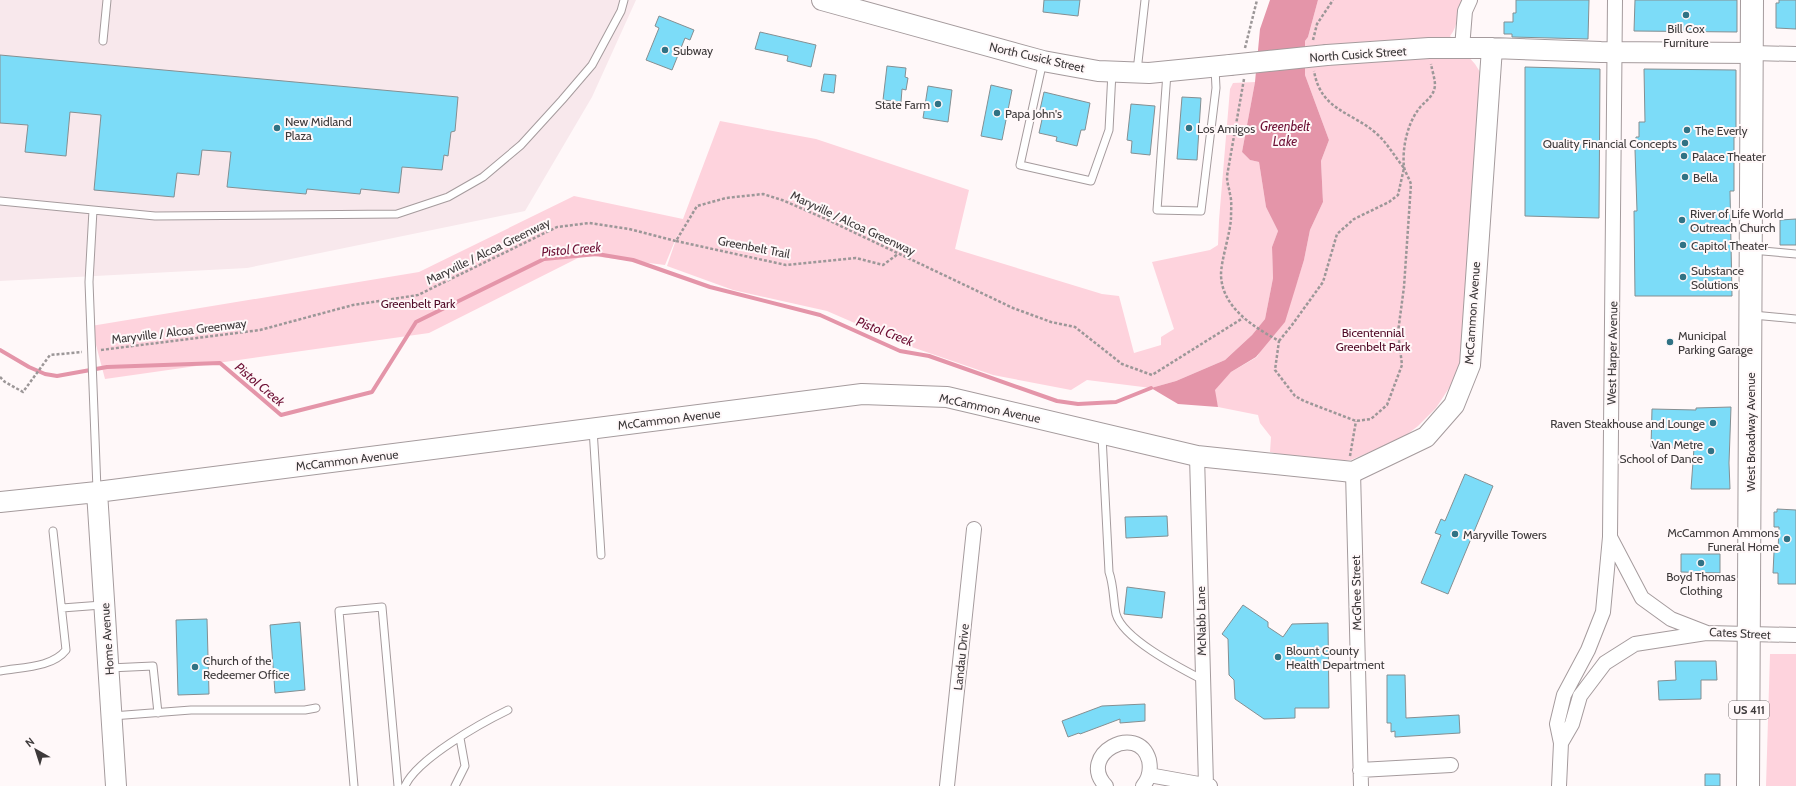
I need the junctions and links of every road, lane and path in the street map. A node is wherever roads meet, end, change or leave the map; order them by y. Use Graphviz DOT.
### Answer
graph roads {
  1 [pos="108,0"];
  2 [pos="624,0"];
  3 [pos="822,0"];
  4 [pos="1146,0"];
  5 [pos="1257,0"];
  6 [pos="1333,0"];
  7 [pos="1470,0"];
  8 [pos="1615,0"];
  9 [pos="1752,0"];
  10 [pos="870,7"];
  11 [pos="103,41"];
  12 [pos="1429,48"];
  13 [pos="1462,48"];
  14 [pos="1492,48"];
  15 [pos="1245,49"];
  16 [pos="1320,49"];
  17 [pos="1615,52"];
  18 [pos="1753,54"];
  19 [pos="1796,54"];
  20 [pos="1043,61"];
  21 [pos="1230,67"];
  22 [pos="1314,70"];
  23 [pos="1168,71"];
  24 [pos="1112,72"];
  25 [pos="1137,73"];
  26 [pos="1404,168"];
  27 [pos="0,201"];
  28 [pos="93,210"];
  29 [pos="676,241"];
  30 [pos="1751,250"];
  31 [pos="898,254"];
  32 [pos="1796,254"];
  33 [pos="1750,314"];
  34 [pos="1243,318"];
  35 [pos="1796,319"];
  36 [pos="1279,341"];
  37 [pos="92,351"];
  38 [pos="0,376"];
  39 [pos="1356,421"];
  40 [pos="594,429"];
  41 [pos="1102,434"];
  42 [pos="1197,456"];
  43 [pos="1353,472"];
  44 [pos="97,492"];
  45 [pos="0,502"];
  46 [pos="974,529"];
  47 [pos="53,531"];
  48 [pos="1610,537"];
  49 [pos="601,554"];
  50 [pos="104,605"];
  51 [pos="62,608"];
  52 [pos="1707,633"];
  53 [pos="1749,634"];
  54 [pos="1796,635"];
  55 [pos="109,668"];
  56 [pos="0,671"];
  57 [pos="1203,680"];
  58 [pos="316,708"];
  59 [pos="508,710"];
  60 [pos="158,713"];
  61 [pos="112,716"];
  62 [pos="460,738"];
  63 [pos="1561,743"];
  64 [pos="1451,765"];
  65 [pos="1360,770"];
  66 [pos="1146,780"];
  67 [pos="116,786"];
  68 [pos="354,786"];
  69 [pos="398,786"];
  70 [pos="405,786"];
  71 [pos="455,786"];
  72 [pos="947,786"];
  73 [pos="1106,786"];
  74 [pos="1208,786"];
  75 [pos="1360,786"];
  76 [pos="1559,786"];
  77 [pos="1748,786"];
  1 -- 11 [label="lane"];
  2 -- 28 [label="lane"];
  3 -- 10 [label="street, North Cusick Street"];
  4 -- 25 [label="lane"];
  5 -- 15 [label="path"];
  6 -- 16 [label="path"];
  7 -- 13 [label="street"];
  8 -- 17 [label="street, West Harper Avenue"];
  9 -- 18 [label="main road, US 411"];
  10 -- 20 [label="street, North Cusick Street"];
  12 -- 13 [label="street, North Cusick Street"];
  12 -- 16 [label="street, North Cusick Street"];
  12 -- 26 [label="path"];
  13 -- 14 [label="street, North Cusick Street"];
  14 -- 17 [label="street, North Cusick Street"];
  14 -- 43 [label="street, McCammon Avenue"];
  16 -- 21 [label="street, North Cusick Street, bridge"];
  17 -- 18 [label="street, North Cusick Street"];
  17 -- 48 [label="street, West Harper Avenue"];
  18 -- 19 [label="street"];
  18 -- 30 [label="main road, West Broadway Avenue / US 411"];
  20 -- 24 [label="street, North Cusick Street"];
  20 -- 24 [label="lane"];
  21 -- 23 [label="street, North Cusick Street"];
  21 -- 23 [label="lane"];
  21 -- 34 [label="path"];
  22 -- 26 [label="path"];
  23 -- 25 [label="street, North Cusick Street"];
  24 -- 25 [label="street, North Cusick Street"];
  26 -- 36 [label="path"];
  26 -- 39 [label="path"];
  27 -- 28 [label="lane"];
  28 -- 37 [label="lane"];
  29 -- 31 [label="path, Greenbelt Trail"];
  29 -- 31 [label="path, Maryville / Alcoa Greenway"];
  29 -- 37 [label="path, Maryville / Alcoa Greenway"];
  30 -- 32 [label="lane"];
  30 -- 33 [label="main road, West Broadway Avenue / US 411"];
  31 -- 34 [label="path, Maryville / Alcoa Greenway"];
  33 -- 35 [label="lane"];
  33 -- 53 [label="main road, West Broadway Avenue / US 411"];
  34 -- 36 [label="path"];
  36 -- 39 [label="path"];
  37 -- 38 [label="path, Maryville / Alcoa Greenway"];
  37 -- 44 [label="lane"];
  39 -- 43 [label="path"];
  40 -- 41 [label="street, McCammon Avenue"];
  40 -- 44 [label="street, McCammon Avenue"];
  40 -- 49 [label="lane"];
  41 -- 42 [label="street, McCammon Avenue"];
  41 -- 57 [label="lane"];
  42 -- 43 [label="street, McCammon Avenue"];
  42 -- 57 [label="street, McNabb Lane"];
  43 -- 65 [label="street, McGhee Street"];
  44 -- 45 [label="street, McCammon Avenue"];
  44 -- 50 [label="street, Home Avenue"];
  46 -- 72 [label="street, Landau Drive"];
  47 -- 51 [label="lane"];
  48 -- 52 [label="street, Cates Street"];
  48 -- 63 [label="street, West Harper Avenue"];
  50 -- 51 [label="lane"];
  50 -- 55 [label="street, Home Avenue"];
  51 -- 56 [label="lane"];
  52 -- 53 [label="street, Cates Street"];
  52 -- 63 [label="street, West Harper Avenue"];
  53 -- 54 [label="street, Cates Street"];
  53 -- 77 [label="main road, West Broadway Avenue / US 411"];
  55 -- 60 [label="lane"];
  55 -- 61 [label="street, Home Avenue"];
  57 -- 74 [label="street, McNabb Lane"];
  58 -- 60 [label="lane"];
  59 -- 62 [label="lane"];
  60 -- 61 [label="lane"];
  61 -- 67 [label="street, Home Avenue"];
  62 -- 70 [label="lane"];
  62 -- 71 [label="lane"];
  63 -- 76 [label="street, West Harper Avenue"];
  64 -- 65 [label="street"];
  65 -- 75 [label="street, McGhee Street"];
  66 -- 73 [label="street"];
  66 -- 74 [label="street"];
  68 -- 69 [label="lane"];
}
